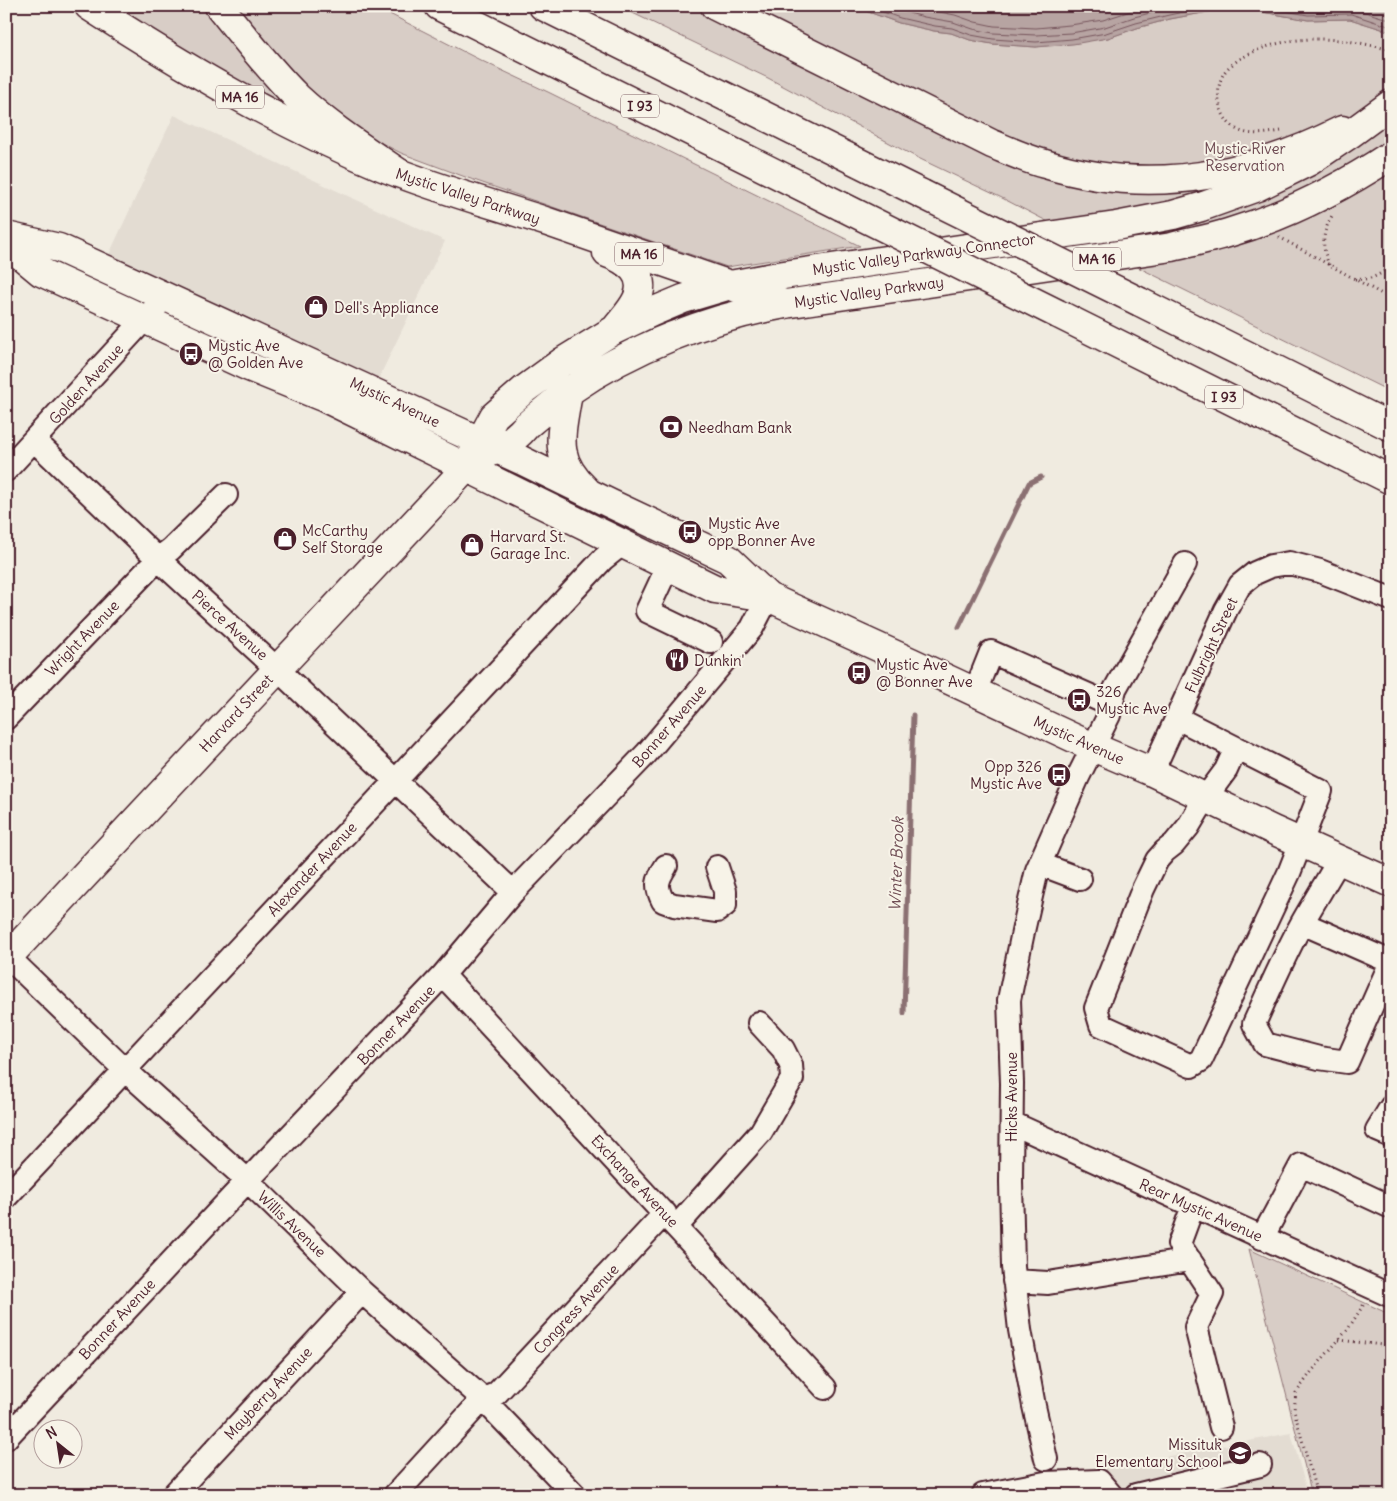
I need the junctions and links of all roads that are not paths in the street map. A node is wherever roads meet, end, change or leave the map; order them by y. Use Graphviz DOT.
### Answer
graph roads {
  1 [pos="89,6"];
  2 [pos="219,6"];
  3 [pos="439,6"];
  4 [pos="544,6"];
  5 [pos="715,6"];
  6 [pos="1391,103"];
  7 [pos="1391,155"];
  8 [pos="399,173"];
  9 [pos="548,222"];
  10 [pos="6,236"];
  11 [pos="6,243"];
  12 [pos="730,286"];
  13 [pos="165,297"];
  14 [pos="785,304"];
  15 [pos="146,319"];
  16 [pos="614,330"];
  17 [pos="568,392"];
  18 [pos="1391,427"];
  19 [pos="34,440"];
  20 [pos="489,445"];
  21 [pos="466,468"];
  22 [pos="6,470"];
  23 [pos="1391,480"];
  24 [pos="589,493"];
  25 [pos="226,495"];
  26 [pos="622,544"];
  27 [pos="158,559"];
  28 [pos="1185,564"];
  29 [pos="668,566"];
  30 [pos="768,598"];
  31 [pos="1391,599"];
  32 [pos="711,642"];
  33 [pos="278,669"];
  34 [pos="975,692"];
  35 [pos="1111,705"];
  36 [pos="6,718"];
  37 [pos="1177,718"];
  38 [pos="1093,747"];
  39 [pos="1236,748"];
  40 [pos="1152,772"];
  41 [pos="396,780"];
  42 [pos="1206,797"];
  43 [pos="1302,843"];
  44 [pos="1339,860"];
  45 [pos="1040,864"];
  46 [pos="666,866"];
  47 [pos="717,867"];
  48 [pos="1080,879"];
  49 [pos="1391,883"];
  50 [pos="513,892"];
  51 [pos="1302,923"];
  52 [pos="7,957"];
  53 [pos="1391,962"];
  54 [pos="444,975"];
  55 [pos="759,1023"];
  56 [pos="125,1070"];
  57 [pos="1391,1107"];
  58 [pos="1012,1123"];
  59 [pos="1391,1136"];
  60 [pos="247,1180"];
  61 [pos="6,1198"];
  62 [pos="1193,1206"];
  63 [pos="1391,1207"];
  64 [pos="671,1220"];
  65 [pos="1262,1238"];
  66 [pos="1190,1260"];
  67 [pos="1014,1280"];
  68 [pos="362,1292"];
  69 [pos="1382,1292"];
  70 [pos="825,1388"];
  71 [pos="483,1399"];
  72 [pos="1221,1427"];
  73 [pos="6,1438"];
  74 [pos="1046,1459"];
  75 [pos="1260,1465"];
  76 [pos="1056,1489"];
  77 [pos="173,1495"];
  78 [pos="395,1495"];
  79 [pos="575,1495"];
  80 [pos="983,1495"];
  81 [pos="1111,1495"];
  82 [pos="1136,1495"];
  1 -- 8 [label="main road, Mystic Valley Parkway / MA 16"];
  2 -- 8 [label="main road"];
  3 -- 23 [label="main road, I 93, bridge"];
  4 -- 18 [label="main road, bridge"];
  5 -- 6 [label="main road"];
  6 -- 12 [label="main road, Mystic Valley Parkway Connector"];
  7 -- 14 [label="main road, Mystic Valley Parkway / MA 16"];
  8 -- 9 [label="main road, Mystic Valley Parkway / MA 16"];
  9 -- 12 [label="main road, Mystic Valley Parkway / MA 16"];
  9 -- 16 [label="main road"];
  10 -- 13 [label="main road, Mystic Avenue"];
  11 -- 15 [label="main road, Mystic Avenue"];
  12 -- 14 [label="main road, Mystic Valley Parkway / MA 16"];
  12 -- 16 [label="main road, Mystic Valley Parkway Connector"];
  13 -- 15 [label="street, Golden Avenue"];
  13 -- 20 [label="main road, Mystic Avenue"];
  14 -- 17 [label="main road"];
  15 -- 19 [label="street, Golden Avenue"];
  15 -- 21 [label="main road, Mystic Avenue"];
  16 -- 20 [label="main road, Mystic Valley Parkway Connector"];
  17 -- 20 [label="main road"];
  17 -- 24 [label="main road"];
  19 -- 22 [label="street, Golden Avenue"];
  19 -- 27 [label="street, Pierce Avenue"];
  20 -- 21 [label="main road, Harvard Street"];
  20 -- 24 [label="main road, Mystic Avenue"];
  21 -- 26 [label="main road, Mystic Avenue"];
  21 -- 33 [label="main road, Harvard Street"];
  24 -- 30 [label="main road, Mystic Avenue"];
  25 -- 27 [label="street, Wright Avenue"];
  26 -- 29 [label="main road, Mystic Avenue"];
  26 -- 41 [label="street, Alexander Avenue"];
  27 -- 33 [label="street, Pierce Avenue"];
  27 -- 36 [label="street, Wright Avenue"];
  28 -- 35 [label="street, Hicks Avenue"];
  29 -- 30 [label="main road, Mystic Avenue"];
  29 -- 32 [label="street"];
  30 -- 34 [label="main road, Mystic Avenue"];
  30 -- 50 [label="street, Bonner Avenue"];
  31 -- 37 [label="street, Fulbright Street"];
  33 -- 41 [label="street, Pierce Avenue"];
  33 -- 52 [label="main road, Harvard Street"];
  34 -- 35 [label="street"];
  34 -- 38 [label="main road, Mystic Avenue"];
  35 -- 38 [label="street, Hicks Avenue"];
  37 -- 39 [label="street"];
  37 -- 40 [label="street, Fulbright Street"];
  38 -- 40 [label="main road, Mystic Avenue"];
  38 -- 45 [label="street, Hicks Avenue"];
  39 -- 42 [label="street"];
  39 -- 43 [label="street"];
  40 -- 42 [label="main road, Mystic Avenue"];
  41 -- 50 [label="street, Pierce Avenue"];
  41 -- 56 [label="street, Alexander Avenue"];
  42 -- 43 [label="main road, Mystic Avenue"];
  42 -- 43 [label="street"];
  43 -- 44 [label="main road, Mystic Avenue"];
  44 -- 49 [label="main road, Mystic Avenue"];
  44 -- 51 [label="street"];
  45 -- 48 [label="street"];
  45 -- 58 [label="street, Hicks Avenue"];
  46 -- 47 [label="street"];
  50 -- 54 [label="street, Bonner Avenue"];
  51 -- 53 [label="street"];
  51 -- 53 [label="street"];
  52 -- 56 [label="street, Willis Avenue"];
  54 -- 60 [label="street, Bonner Avenue"];
  54 -- 64 [label="street, Exchange Avenue"];
  55 -- 64 [label="street, Congress Avenue"];
  56 -- 60 [label="street, Willis Avenue"];
  56 -- 61 [label="street, Alexander Avenue"];
  57 -- 59 [label="street"];
  58 -- 62 [label="street, Rear Mystic Avenue"];
  58 -- 67 [label="street, Hicks Avenue"];
  60 -- 68 [label="street, Willis Avenue"];
  60 -- 73 [label="street, Bonner Avenue"];
  62 -- 65 [label="street, Rear Mystic Avenue"];
  62 -- 66 [label="street"];
  63 -- 65 [label="street"];
  64 -- 70 [label="street, Exchange Avenue"];
  64 -- 71 [label="street, Congress Avenue"];
  65 -- 69 [label="street, Rear Mystic Avenue"];
  66 -- 67 [label="street"];
  66 -- 72 [label="street"];
  67 -- 74 [label="street, Hicks Avenue"];
  68 -- 71 [label="street, Willis Avenue"];
  68 -- 77 [label="street, Mayberry Avenue"];
  71 -- 78 [label="street, Congress Avenue"];
  71 -- 79 [label="street, Willis Avenue"];
  75 -- 82 [label="street"];
  76 -- 80 [label="street"];
  76 -- 81 [label="street"];
}
